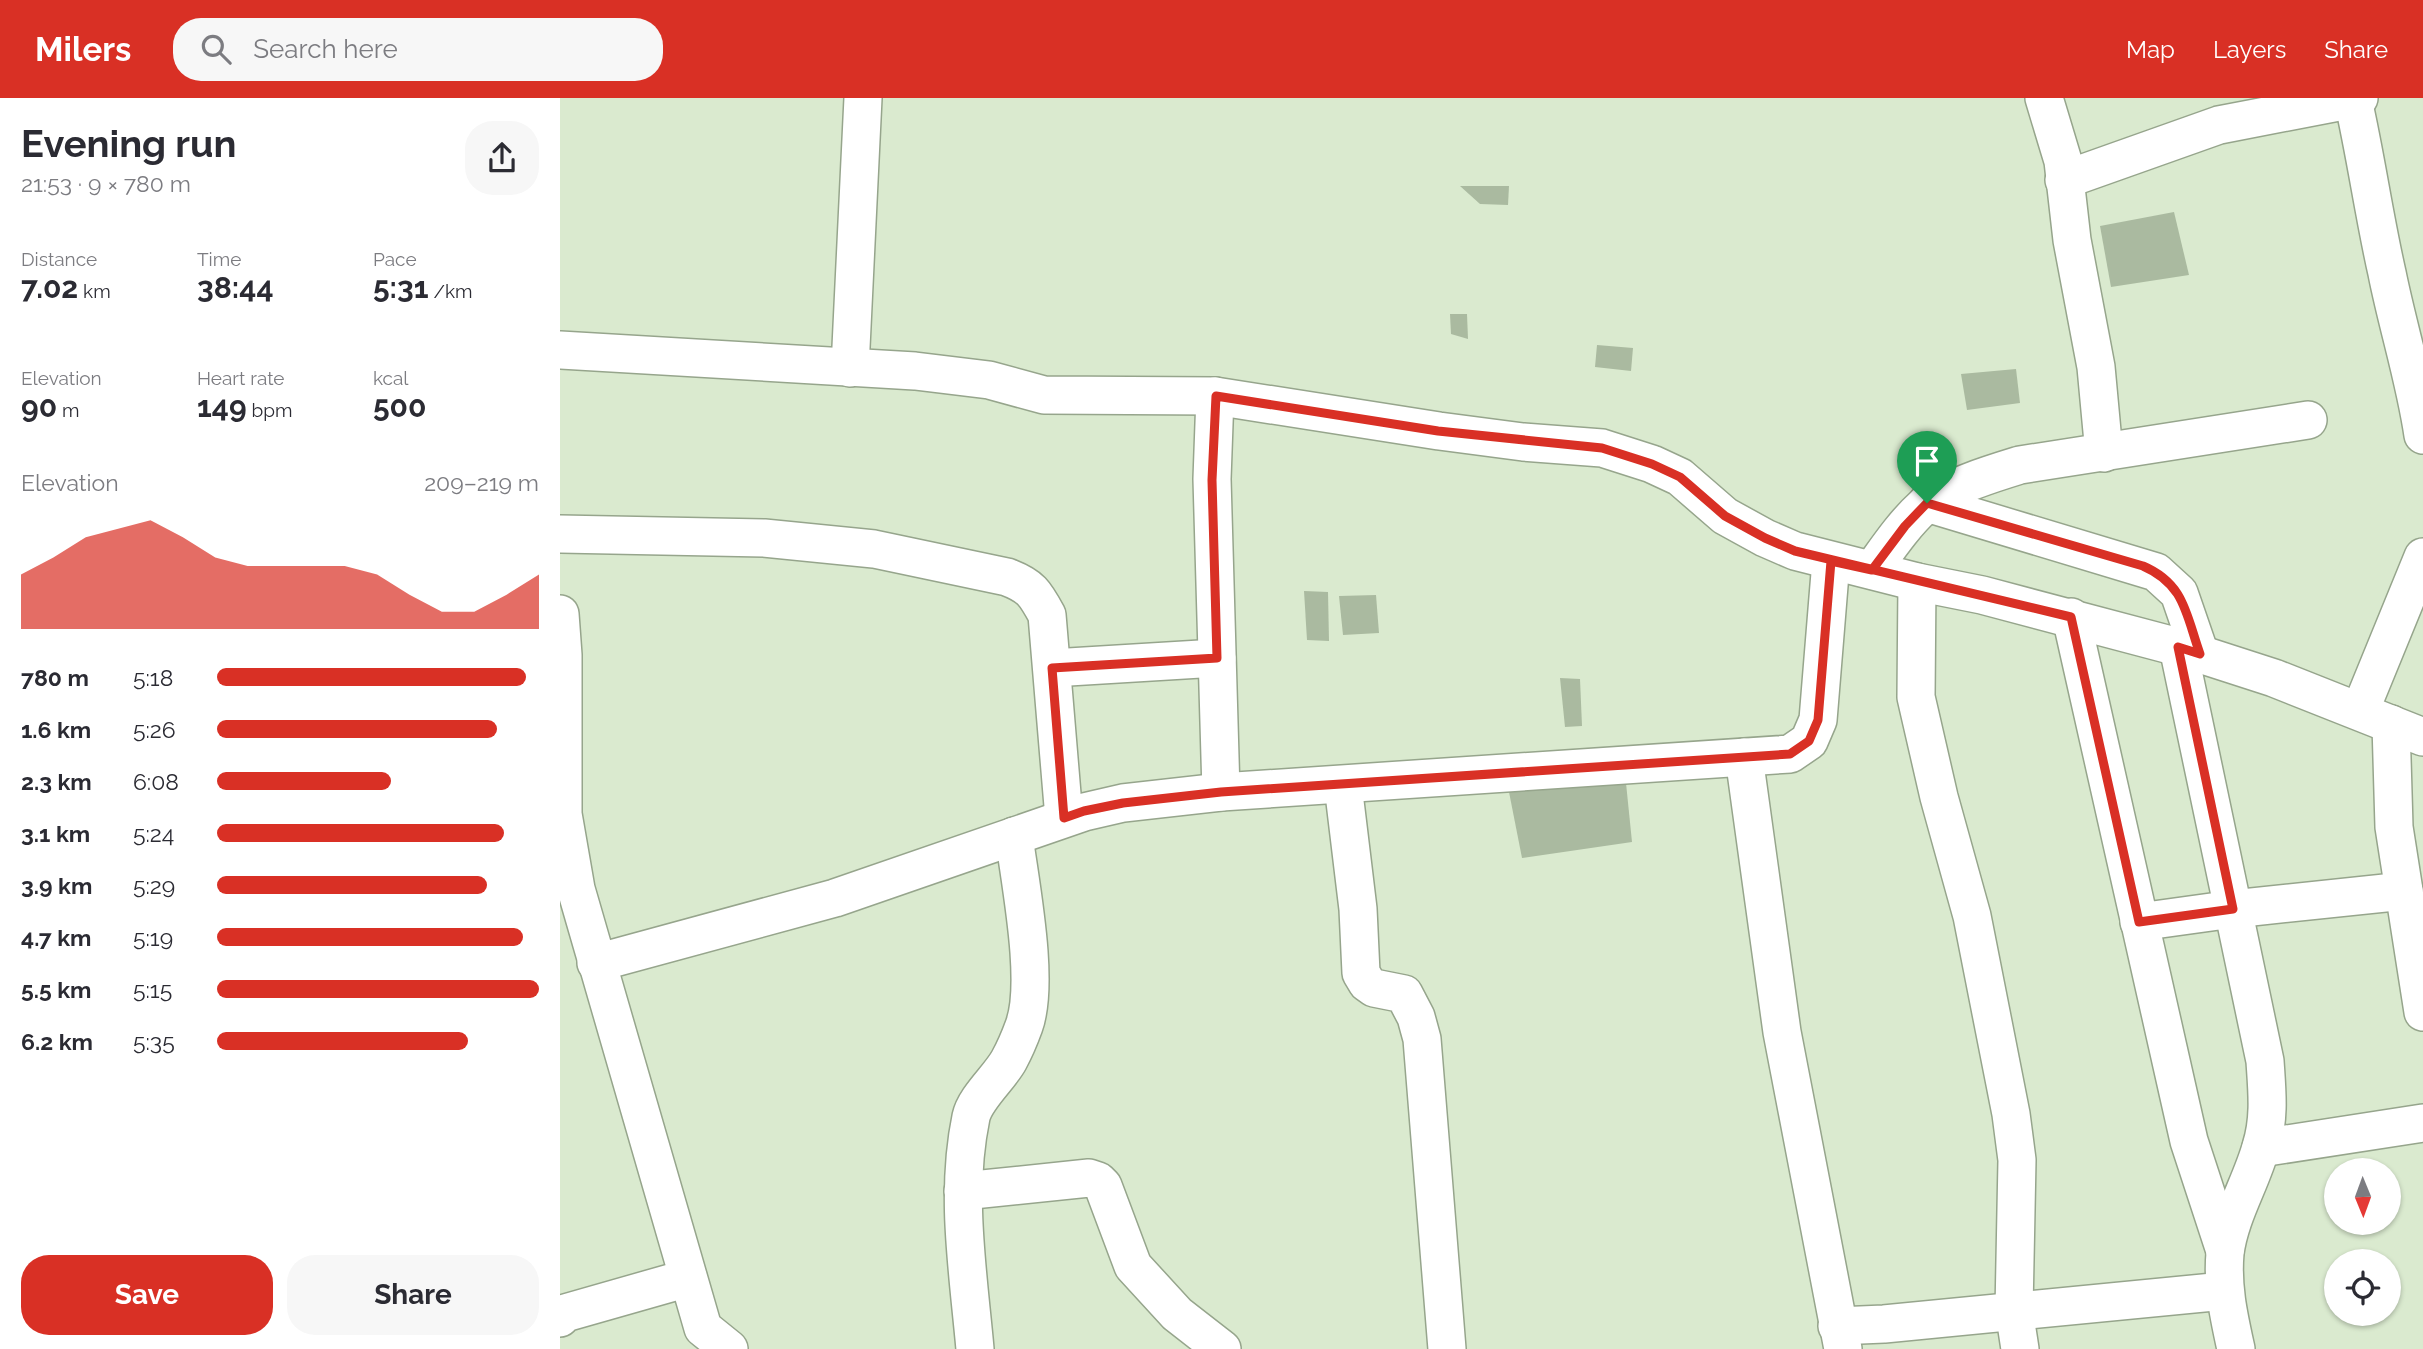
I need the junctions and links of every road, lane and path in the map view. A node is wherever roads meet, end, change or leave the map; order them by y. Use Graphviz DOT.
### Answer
graph roads {
  1 [pos="863,98"];
  2 [pos="2044,98"];
  3 [pos="2356,99"];
  4 [pos="2064,180"];
  5 [pos="560,350"];
  6 [pos="850,368"];
  7 [pos="1216,396"];
  8 [pos="2308,420"];
  9 [pos="2423,435"];
  10 [pos="2104,453"];
  11 [pos="1927,503"];
  12 [pos="560,534"];
  13 [pos="2423,557"];
  14 [pos="1831,561"];
  15 [pos="1872,570"];
  16 [pos="1917,582"];
  17 [pos="560,614"];
  18 [pos="2071,617"];
  19 [pos="2189,650"];
  20 [pos="1217,658"];
  21 [pos="1052,668"];
  22 [pos="2391,724"];
  23 [pos="1745,757"];
  24 [pos="1343,785"];
  25 [pos="1221,792"];
  26 [pos="1064,818"];
  27 [pos="1014,836"];
  28 [pos="2404,891"];
  29 [pos="2233,909"];
  30 [pos="2139,922"];
  31 [pos="596,963"];
  32 [pos="2423,1012"];
  33 [pos="2423,1123"];
  34 [pos="2261,1148"];
  35 [pos="962,1191"];
  36 [pos="2225,1252"];
  37 [pos="688,1278"];
  38 [pos="2224,1291"];
  39 [pos="2014,1310"];
  40 [pos="560,1318"];
  41 [pos="1840,1337"];
  42 [pos="729,1349"];
  43 [pos="975,1349"];
  44 [pos="1222,1349"];
  45 [pos="1447,1349"];
  46 [pos="2021,1349"];
  47 [pos="2235,1349"];
  1 -- 6 [label="street"];
  2 -- 4 [label="street"];
  3 -- 4 [label="street"];
  3 -- 9 [label="street"];
  4 -- 10 [label="street"];
  5 -- 6 [label="street"];
  6 -- 7 [label="street"];
  7 -- 14 [label="street"];
  7 -- 20 [label="street"];
  8 -- 10 [label="street"];
  10 -- 11 [label="street"];
  11 -- 15 [label="street"];
  11 -- 19 [label="street"];
  12 -- 21 [label="street"];
  13 -- 22 [label="street"];
  14 -- 15 [label="street"];
  14 -- 23 [label="street"];
  15 -- 16 [label="street"];
  16 -- 18 [label="street"];
  16 -- 39 [label="street"];
  17 -- 31 [label="street"];
  18 -- 19 [label="street"];
  18 -- 30 [label="street"];
  19 -- 22 [label="street"];
  19 -- 29 [label="street"];
  20 -- 21 [label="street"];
  20 -- 25 [label="street"];
  21 -- 26 [label="street"];
  22 -- 28 [label="street"];
  23 -- 24 [label="street"];
  23 -- 41 [label="street"];
  24 -- 25 [label="street"];
  24 -- 45 [label="street"];
  25 -- 26 [label="street"];
  26 -- 27 [label="street"];
  27 -- 31 [label="street"];
  27 -- 35 [label="street"];
  28 -- 29 [label="street"];
  28 -- 32 [label="street"];
  29 -- 30 [label="street"];
  29 -- 34 [label="street"];
  30 -- 36 [label="street"];
  31 -- 37 [label="street"];
  33 -- 34 [label="street"];
  34 -- 36 [label="street"];
  35 -- 43 [label="street"];
  35 -- 44 [label="street"];
  36 -- 38 [label="street"];
  37 -- 40 [label="street"];
  37 -- 42 [label="street"];
  38 -- 39 [label="street"];
  38 -- 47 [label="street"];
  39 -- 41 [label="street"];
  39 -- 46 [label="street"];
}
